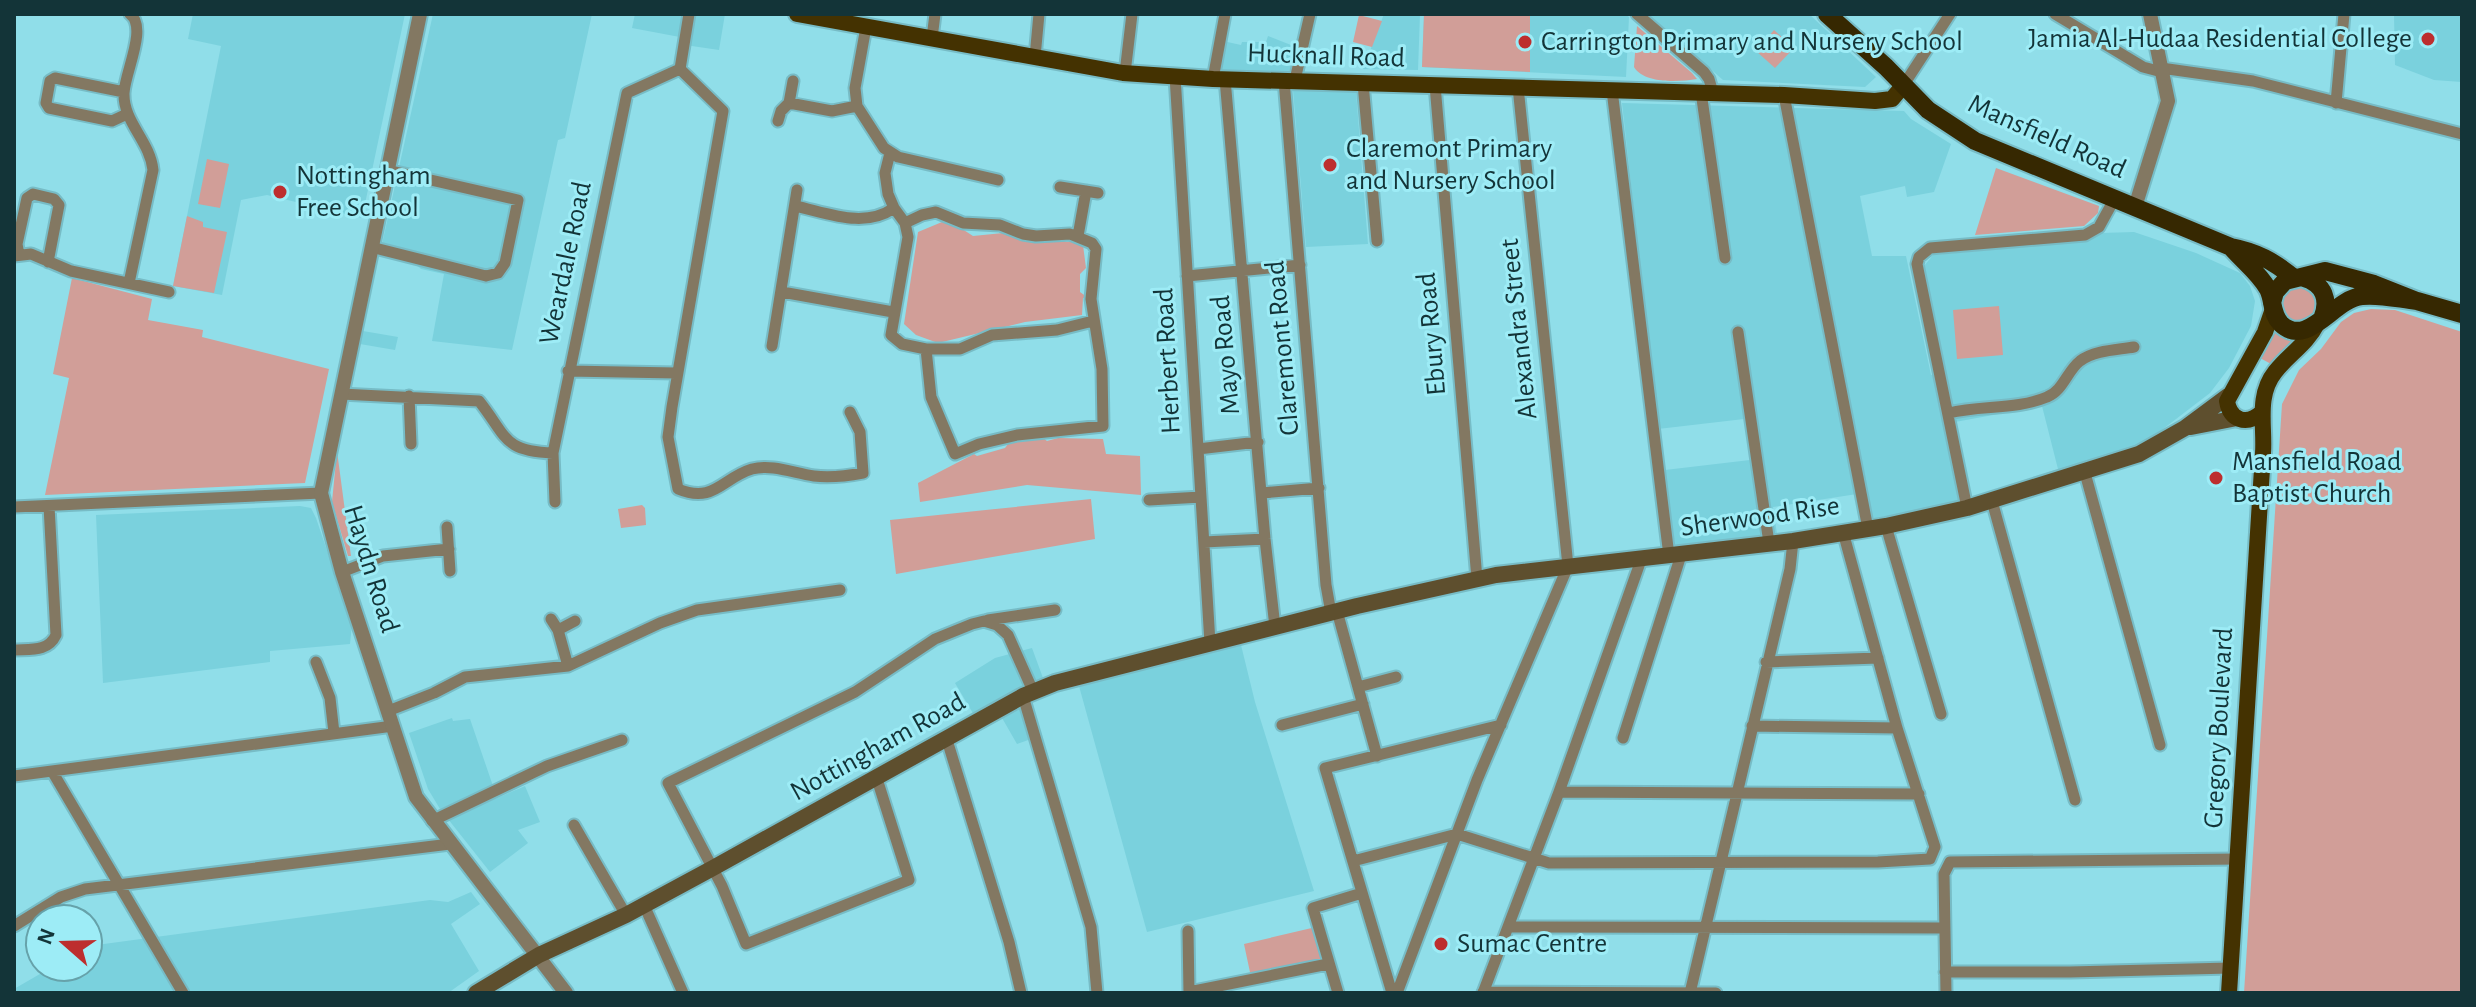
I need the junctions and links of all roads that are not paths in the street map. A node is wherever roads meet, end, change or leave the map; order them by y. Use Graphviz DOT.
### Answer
graph roads {
  1 [pos="420,14"];
  2 [pos="689,14"];
  3 [pos="797,14"];
  4 [pos="935,14"];
  5 [pos="1039,14"];
  6 [pos="1132,14"];
  7 [pos="1225,14"];
  8 [pos="1310,14"];
  9 [pos="1827,14"];
  10 [pos="1950,14"];
  11 [pos="2055,14"];
  12 [pos="2150,14"];
  13 [pos="2344,14"];
  14 [pos="1640,15"];
  15 [pos="136,16"];
  16 [pos="866,27"];
  17 [pos="932,38"];
  18 [pos="1035,57"];
  19 [pos="680,69"];
  20 [pos="2162,70"];
  21 [pos="1125,73"];
  22 [pos="1175,76"];
  23 [pos="1219,79"];
  24 [pos="1290,80"];
  25 [pos="793,81"];
  26 [pos="1363,83"];
  27 [pos="1435,85"];
  28 [pos="1518,87"];
  29 [pos="1612,90"];
  30 [pos="124,92"];
  31 [pos="1707,92"];
  32 [pos="1898,93"];
  33 [pos="1784,95"];
  34 [pos="789,103"];
  35 [pos="2336,103"];
  36 [pos="857,106"];
  37 [pos="127,114"];
  38 [pos="778,121"];
  39 [pos="2462,134"];
  40 [pos="890,153"];
  41 [pos="387,170"];
  42 [pos="998,180"];
  43 [pos="1060,187"];
  44 [pos="797,190"];
  45 [pos="2115,198"];
  46 [pos="795,206"];
  47 [pos="2135,207"];
  48 [pos="894,208"];
  49 [pos="905,223"];
  50 [pos="1078,236"];
  51 [pos="1377,241"];
  52 [pos="371,247"];
  53 [pos="2231,247"];
  54 [pos="16,256"];
  55 [pos="1725,258"];
  56 [pos="48,262"];
  57 [pos="1300,265"];
  58 [pos="1243,271"];
  59 [pos="1187,276"];
  60 [pos="2299,278"];
  61 [pos="129,283"];
  62 [pos="783,286"];
  63 [pos="169,292"];
  64 [pos="2417,301"];
  65 [pos="2273,306"];
  66 [pos="893,312"];
  67 [pos="2462,314"];
  68 [pos="1093,321"];
  69 [pos="2319,322"];
  70 [pos="1738,332"];
  71 [pos="772,346"];
  72 [pos="2134,347"];
  73 [pos="926,349"];
  74 [pos="568,371"];
  75 [pos="676,373"];
  76 [pos="2231,391"];
  77 [pos="341,394"];
  78 [pos="409,396"];
  79 [pos="850,412"];
  80 [pos="2252,412"];
  81 [pos="1949,413"];
  82 [pos="2185,428"];
  83 [pos="1258,442"];
  84 [pos="411,444"];
  85 [pos="1198,449"];
  86 [pos="553,453"];
  87 [pos="2085,473"];
  88 [pos="1319,488"];
  89 [pos="321,493"];
  90 [pos="1262,493"];
  91 [pos="1201,497"];
  92 [pos="1149,500"];
  93 [pos="1992,501"];
  94 [pos="555,502"];
  95 [pos="49,506"];
  96 [pos="14,507"];
  97 [pos="1967,508"];
  98 [pos="1886,526"];
  99 [pos="447,527"];
  100 [pos="1868,529"];
  101 [pos="1843,532"];
  102 [pos="1265,539"];
  103 [pos="1793,541"];
  104 [pos="1204,542"];
  105 [pos="1769,543"];
  106 [pos="449,549"];
  107 [pos="1675,556"];
  108 [pos="1641,560"];
  109 [pos="1568,566"];
  110 [pos="450,571"];
  111 [pos="342,572"];
  112 [pos="1477,579"];
  113 [pos="840,590"];
  114 [pos="1055,610"];
  115 [pos="1334,612"];
  116 [pos="551,619"];
  117 [pos="575,621"];
  118 [pos="984,621"];
  119 [pos="1275,627"];
  120 [pos="558,630"];
  121 [pos="1210,643"];
  122 [pos="14,650"];
  123 [pos="1878,658"];
  124 [pos="316,662"];
  125 [pos="1766,662"];
  126 [pos="568,666"];
  127 [pos="1396,677"];
  128 [pos="1358,687"];
  129 [pos="1028,694"];
  130 [pos="1363,704"];
  131 [pos="388,711"];
  132 [pos="1941,714"];
  133 [pos="1282,725"];
  134 [pos="1501,725"];
  135 [pos="393,726"];
  136 [pos="1752,726"];
  137 [pos="1897,728"];
  138 [pos="334,733"];
  139 [pos="1623,738"];
  140 [pos="947,740"];
  141 [pos="624,741"];
  142 [pos="2160,745"];
  143 [pos="1377,756"];
  144 [pos="52,771"];
  145 [pos="14,776"];
  146 [pos="877,779"];
  147 [pos="1559,792"];
  148 [pos="1919,794"];
  149 [pos="1737,795"];
  150 [pos="2075,800"];
  151 [pos="432,821"];
  152 [pos="574,825"];
  153 [pos="1457,834"];
  154 [pos="450,844"];
  155 [pos="1534,858"];
  156 [pos="2238,859"];
  157 [pos="1353,861"];
  158 [pos="1720,863"];
  159 [pos="713,868"];
  160 [pos="119,886"];
  161 [pos="1362,893"];
  162 [pos="644,905"];
  163 [pos="626,915"];
  164 [pos="14,926"];
  165 [pos="1508,927"];
  166 [pos="1944,928"];
  167 [pos="1705,929"];
  168 [pos="1188,931"];
  169 [pos="539,955"];
  170 [pos="1328,964"];
  171 [pos="2230,968"];
  172 [pos="1945,972"];
  173 [pos="1093,992"];
  174 [pos="1189,992"];
  175 [pos="1483,992"];
  176 [pos="183,993"];
  177 [pos="476,993"];
  178 [pos="566,993"];
  179 [pos="683,993"];
  180 [pos="1021,993"];
  181 [pos="1338,993"];
  182 [pos="1394,993"];
  183 [pos="1690,993"];
  184 [pos="1716,993"];
  185 [pos="1936,993"];
  186 [pos="1946,993"];
  187 [pos="2229,993"];
  1 -- 41 [label="street, Haydn Road"];
  2 -- 19 [label="street"];
  3 -- 16 [label="main road, Hucknall Road"];
  4 -- 17 [label="street"];
  5 -- 18 [label="street"];
  6 -- 21 [label="street"];
  7 -- 23 [label="street, Mayo Road"];
  8 -- 24 [label="street, Claremont Road"];
  9 -- 32 [label="highway, Mansfield Road"];
  10 -- 32 [label="street"];
  11 -- 20 [label="street"];
  12 -- 20 [label="street"];
  13 -- 35 [label="street"];
  14 -- 31 [label="street"];
  15 -- 30 [label="street"];
  16 -- 17 [label="main road, Hucknall Road"];
  16 -- 36 [label="street"];
  17 -- 18 [label="main road, Hucknall Road"];
  18 -- 21 [label="main road, Hucknall Road"];
  19 -- 74 [label="street, Weardale Road"];
  19 -- 75 [label="street"];
  20 -- 35 [label="street"];
  20 -- 47 [label="street"];
  21 -- 22 [label="main road, Hucknall Road"];
  22 -- 23 [label="main road, Hucknall Road"];
  22 -- 59 [label="street, Herbert Road"];
  23 -- 24 [label="main road, Hucknall Road"];
  23 -- 58 [label="street, Mayo Road"];
  24 -- 26 [label="main road, Hucknall Road"];
  24 -- 57 [label="street, Claremont Road"];
  25 -- 34 [label="street"];
  26 -- 27 [label="main road, Hucknall Road"];
  26 -- 51 [label="street"];
  27 -- 28 [label="main road, Hucknall Road"];
  27 -- 112 [label="street, Ebury Road"];
  28 -- 29 [label="main road, Hucknall Road"];
  28 -- 109 [label="street, Alexandra Street"];
  29 -- 31 [label="main road, Hucknall Road"];
  29 -- 107 [label="street"];
  30 -- 37 [label="street"];
  30 -- 37 [label="street"];
  31 -- 33 [label="main road, Hucknall Road"];
  31 -- 55 [label="street"];
  32 -- 33 [label="main road, Hucknall Road"];
  32 -- 45 [label="highway, Mansfield Road"];
  33 -- 100 [label="street"];
  34 -- 36 [label="street"];
  34 -- 38 [label="street"];
  35 -- 39 [label="street"];
  36 -- 40 [label="street"];
  37 -- 61 [label="street"];
  40 -- 42 [label="street"];
  40 -- 48 [label="street"];
  41 -- 52 [label="street, Haydn Road"];
  41 -- 52 [label="street"];
  43 -- 50 [label="street"];
  44 -- 46 [label="street"];
  45 -- 47 [label="highway, Mansfield Road"];
  45 -- 81 [label="street"];
  46 -- 48 [label="street"];
  46 -- 62 [label="street"];
  47 -- 53 [label="highway, Mansfield Road"];
  48 -- 49 [label="street"];
  49 -- 50 [label="street"];
  49 -- 66 [label="street"];
  50 -- 68 [label="street"];
  52 -- 77 [label="street, Haydn Road"];
  53 -- 60 [label="highway, Mansfield Road"];
  53 -- 65 [label="highway, Mansfield Road"];
  54 -- 56 [label="street"];
  54 -- 56 [label="street"];
  56 -- 61 [label="street"];
  57 -- 58 [label="street"];
  57 -- 88 [label="street, Claremont Road"];
  58 -- 59 [label="street"];
  58 -- 83 [label="street, Mayo Road"];
  59 -- 85 [label="street, Herbert Road"];
  60 -- 64 [label="highway"];
  60 -- 65 [label="highway"];
  60 -- 69 [label="highway, Mansfield Road"];
  61 -- 63 [label="street"];
  62 -- 66 [label="street"];
  62 -- 71 [label="street"];
  64 -- 67 [label="highway"];
  64 -- 69 [label="highway"];
  65 -- 69 [label="highway, Mansfield Road"];
  65 -- 76 [label="main road"];
  66 -- 73 [label="street"];
  68 -- 73 [label="street"];
  68 -- 73 [label="street"];
  69 -- 80 [label="main road"];
  70 -- 105 [label="street"];
  72 -- 81 [label="street"];
  74 -- 75 [label="street"];
  74 -- 86 [label="street, Weardale Road"];
  75 -- 79 [label="street"];
  76 -- 80 [label="main road, Gregory Boulevard"];
  76 -- 80 [label="main road"];
  76 -- 82 [label="main road, Sherwood Rise"];
  77 -- 78 [label="street"];
  77 -- 89 [label="street, Haydn Road"];
  78 -- 84 [label="street"];
  78 -- 86 [label="street"];
  80 -- 82 [label="main road, Sherwood Rise"];
  80 -- 156 [label="main road, Gregory Boulevard"];
  81 -- 97 [label="street"];
  82 -- 87 [label="main road, Sherwood Rise"];
  83 -- 85 [label="street"];
  83 -- 90 [label="street, Mayo Road"];
  85 -- 91 [label="street, Herbert Road"];
  86 -- 94 [label="street, Weardale Road"];
  87 -- 93 [label="main road, Sherwood Rise"];
  87 -- 142 [label="street"];
  88 -- 90 [label="street"];
  88 -- 115 [label="street, Claremont Road"];
  89 -- 95 [label="street"];
  89 -- 111 [label="street, Haydn Road"];
  90 -- 102 [label="street, Mayo Road"];
  91 -- 92 [label="street"];
  91 -- 104 [label="street, Herbert Road"];
  93 -- 97 [label="main road, Sherwood Rise"];
  93 -- 150 [label="street"];
  95 -- 96 [label="street"];
  95 -- 122 [label="street"];
  97 -- 98 [label="main road, Sherwood Rise"];
  98 -- 100 [label="main road, Sherwood Rise"];
  98 -- 132 [label="street"];
  99 -- 106 [label="street"];
  100 -- 101 [label="main road, Sherwood Rise"];
  101 -- 103 [label="main road, Sherwood Rise"];
  101 -- 123 [label="street"];
  102 -- 104 [label="street"];
  102 -- 119 [label="street, Mayo Road"];
  103 -- 105 [label="main road, Sherwood Rise"];
  103 -- 125 [label="street"];
  104 -- 121 [label="street, Herbert Road"];
  105 -- 107 [label="main road, Sherwood Rise"];
  106 -- 110 [label="street"];
  106 -- 111 [label="street"];
  107 -- 108 [label="main road, Sherwood Rise"];
  107 -- 139 [label="street"];
  108 -- 109 [label="main road, Sherwood Rise"];
  108 -- 147 [label="street"];
  109 -- 112 [label="main road, Sherwood Rise"];
  109 -- 134 [label="street"];
  111 -- 131 [label="street, Haydn Road"];
  112 -- 115 [label="main road, Sherwood Rise"];
  113 -- 126 [label="street"];
  114 -- 118 [label="street"];
  115 -- 119 [label="main road, Nottingham Road"];
  115 -- 128 [label="street, Claremont Road"];
  116 -- 120 [label="street"];
  117 -- 120 [label="street"];
  118 -- 129 [label="street"];
  118 -- 159 [label="street"];
  119 -- 121 [label="main road, Nottingham Road"];
  120 -- 126 [label="street"];
  121 -- 129 [label="main road, Nottingham Road"];
  123 -- 125 [label="street"];
  123 -- 137 [label="street"];
  124 -- 138 [label="street"];
  125 -- 136 [label="street"];
  126 -- 131 [label="street"];
  127 -- 128 [label="street"];
  128 -- 130 [label="street, Claremont Road"];
  129 -- 140 [label="main road, Nottingham Road"];
  129 -- 173 [label="street"];
  130 -- 133 [label="street"];
  130 -- 143 [label="street, Claremont Road"];
  131 -- 135 [label="street, Haydn Road"];
  134 -- 143 [label="street"];
  134 -- 153 [label="street"];
  135 -- 138 [label="street"];
  135 -- 151 [label="street, Haydn Road"];
  136 -- 137 [label="street"];
  136 -- 149 [label="street"];
  137 -- 148 [label="street"];
  138 -- 144 [label="street"];
  140 -- 146 [label="main road, Nottingham Road"];
  140 -- 180 [label="street"];
  141 -- 151 [label="street"];
  143 -- 157 [label="street"];
  144 -- 145 [label="street"];
  144 -- 160 [label="street"];
  146 -- 159 [label="main road, Nottingham Road"];
  146 -- 159 [label="street"];
  147 -- 149 [label="street"];
  147 -- 155 [label="street"];
  148 -- 149 [label="street"];
  148 -- 158 [label="street"];
  149 -- 158 [label="street"];
  151 -- 154 [label="street, Haydn Road"];
  152 -- 163 [label="street"];
  153 -- 155 [label="street"];
  153 -- 157 [label="street"];
  153 -- 182 [label="street"];
  154 -- 160 [label="street"];
  154 -- 169 [label="street, Haydn Road"];
  155 -- 158 [label="street"];
  155 -- 165 [label="street"];
  156 -- 166 [label="street"];
  156 -- 171 [label="main road, Gregory Boulevard"];
  157 -- 161 [label="street"];
  158 -- 167 [label="street"];
  159 -- 162 [label="main road, Nottingham Road"];
  160 -- 164 [label="street"];
  160 -- 176 [label="street"];
  161 -- 170 [label="street"];
  161 -- 182 [label="street"];
  162 -- 163 [label="main road, Nottingham Road"];
  162 -- 179 [label="street"];
  163 -- 169 [label="main road, Nottingham Road"];
  165 -- 167 [label="street"];
  165 -- 175 [label="street"];
  166 -- 167 [label="street"];
  166 -- 172 [label="street"];
  167 -- 183 [label="street"];
  168 -- 174 [label="street"];
  169 -- 177 [label="main road, Nottingham Road"];
  169 -- 178 [label="street, Haydn Road"];
  170 -- 174 [label="street"];
  170 -- 181 [label="street"];
  171 -- 172 [label="street"];
  171 -- 187 [label="main road, Gregory Boulevard"];
  172 -- 186 [label="street"];
  175 -- 183 [label="street"];
  183 -- 184 [label="street"];
  185 -- 186 [label="street"];
}
